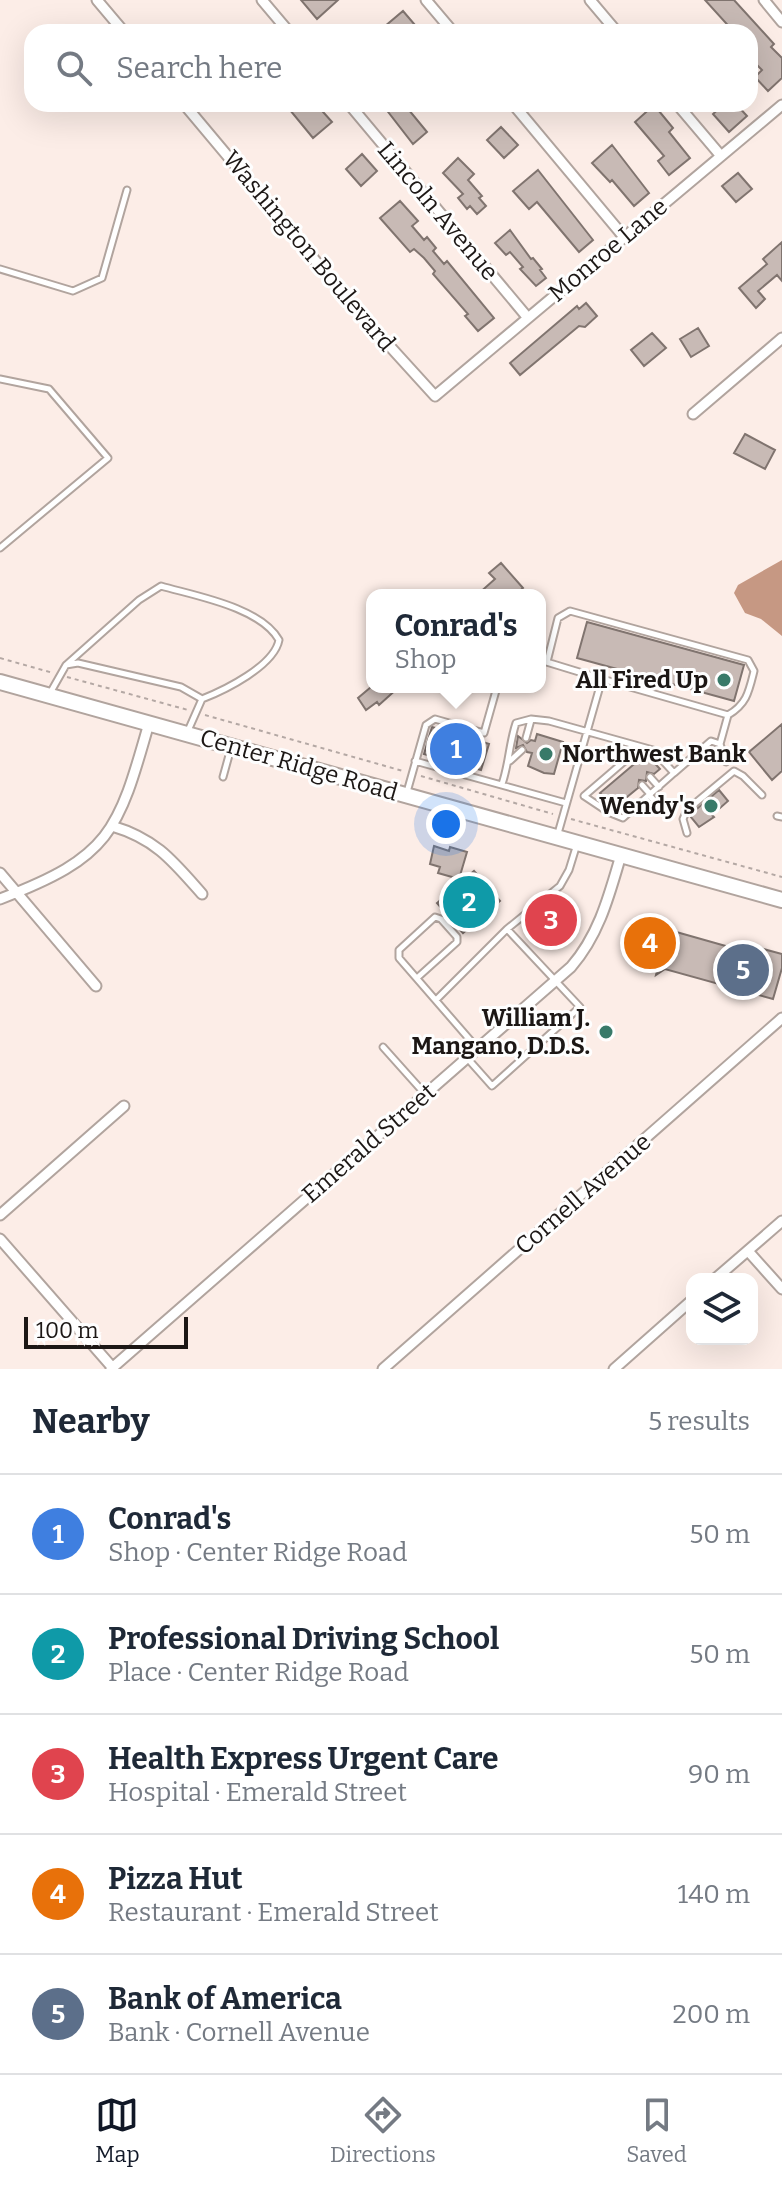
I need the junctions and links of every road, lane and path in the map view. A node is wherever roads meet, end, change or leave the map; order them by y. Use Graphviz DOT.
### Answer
graph roads {
  1 [pos="97,0"];
  2 [pos="262,0"];
  3 [pos="426,0"];
  4 [pos="590,0"];
  5 [pos="764,0"];
  6 [pos="782,22"];
  7 [pos="117,24"];
  8 [pos="282,24"];
  9 [pos="446,24"];
  10 [pos="610,24"];
  11 [pos="782,105"];
  12 [pos="191,112"];
  13 [pos="356,112"];
  14 [pos="520,112"];
  15 [pos="684,112"];
  16 [pos="721,156"];
  17 [pos="127,190"];
  18 [pos="624,237"];
  19 [pos="0,269"];
  20 [pos="528,318"];
  21 [pos="782,338"];
  22 [pos="0,379"];
  23 [pos="435,396"];
  24 [pos="693,414"];
  25 [pos="0,548"];
  26 [pos="546,652"];
  27 [pos="0,658"];
  28 [pos="546,662"];
  29 [pos="66,665"];
  30 [pos="61,675"];
  31 [pos="602,679"];
  32 [pos="0,682"];
  33 [pos="495,693"];
  34 [pos="49,695"];
  35 [pos="202,699"];
  36 [pos="196,712"];
  37 [pos="728,715"];
  38 [pos="531,719"];
  39 [pos="149,723"];
  40 [pos="587,732"];
  41 [pos="187,734"];
  42 [pos="526,738"];
  43 [pos="720,744"];
  44 [pos="232,747"];
  45 [pos="641,747"];
  46 [pos="522,750"];
  47 [pos="631,755"];
  48 [pos="415,761"];
  49 [pos="510,761"];
  50 [pos="636,761"];
  51 [pos="726,762"];
  52 [pos="622,763"];
  53 [pos="628,769"];
  54 [pos="674,773"];
  55 [pos="412,774"];
  56 [pos="223,777"];
  57 [pos="650,777"];
  58 [pos="603,780"];
  59 [pos="502,784"];
  60 [pos="608,785"];
  61 [pos="642,785"];
  62 [pos="659,787"];
  63 [pos="570,792"];
  64 [pos="650,794"];
  65 [pos="406,795"];
  66 [pos="762,795"];
  67 [pos="584,796"];
  68 [pos="623,801"];
  69 [pos="566,803"];
  70 [pos="631,811"];
  71 [pos="667,814"];
  72 [pos="563,816"];
  73 [pos="112,826"];
  74 [pos="687,833"];
  75 [pos="557,837"];
  76 [pos="577,843"];
  77 [pos="621,855"];
  78 [pos="0,873"];
  79 [pos="782,877"];
  80 [pos="16,893"];
  81 [pos="202,894"];
  82 [pos="0,899"];
  83 [pos="782,900"];
  84 [pos="507,929"];
  85 [pos="417,978"];
  86 [pos="556,980"];
  87 [pos="96,986"];
  88 [pos="436,1000"];
  89 [pos="782,1018"];
  90 [pos="383,1047"];
  91 [pos="478,1049"];
  92 [pos="468,1058"];
  93 [pos="425,1095"];
  94 [pos="124,1106"];
  95 [pos="0,1215"];
  96 [pos="782,1221"];
  97 [pos="0,1239"];
  98 [pos="748,1251"];
  99 [pos="722,1273"];
  100 [pos="782,1289"];
  101 [pos="686,1305"];
  102 [pos="112,1368"];
  103 [pos="383,1369"];
  104 [pos="614,1369"];
  1 -- 7 [label="street"];
  2 -- 8 [label="street"];
  3 -- 9 [label="street"];
  4 -- 10 [label="street"];
  5 -- 6 [label="street"];
  11 -- 16 [label="street, Monroe Lane"];
  12 -- 23 [label="street, Washington Boulevard"];
  13 -- 20 [label="street, Lincoln Avenue"];
  14 -- 18 [label="street"];
  15 -- 16 [label="street"];
  16 -- 18 [label="street, Monroe Lane"];
  17 -- 19 [label="lane"];
  18 -- 20 [label="street, Monroe Lane"];
  20 -- 23 [label="street, Monroe Lane"];
  21 -- 24 [label="street"];
  22 -- 25 [label="lane"];
  26 -- 37 [label="lane"];
  27 -- 30 [label="path"];
  28 -- 31 [label="lane"];
  29 -- 30 [label="lane"];
  29 -- 35 [label="lane"];
  29 -- 35 [label="lane"];
  30 -- 34 [label="lane"];
  30 -- 36 [label="path"];
  31 -- 37 [label="lane"];
  31 -- 40 [label="lane"];
  32 -- 34 [label="main road, Center Ridge Road"];
  33 -- 48 [label="lane"];
  34 -- 39 [label="main road, Center Ridge Road"];
  35 -- 36 [label="lane"];
  36 -- 41 [label="lane"];
  36 -- 55 [label="path"];
  37 -- 43 [label="lane"];
  38 -- 40 [label="lane"];
  38 -- 42 [label="lane"];
  38 -- 49 [label="lane"];
  39 -- 41 [label="main road, Center Ridge Road"];
  39 -- 73 [label="street"];
  40 -- 45 [label="lane"];
  40 -- 63 [label="lane"];
  41 -- 44 [label="main road, Center Ridge Road"];
  43 -- 51 [label="lane"];
  43 -- 54 [label="lane"];
  44 -- 56 [label="lane"];
  44 -- 65 [label="main road, Center Ridge Road"];
  45 -- 47 [label="lane"];
  45 -- 54 [label="lane"];
  46 -- 49 [label="lane"];
  47 -- 50 [label="lane"];
  47 -- 52 [label="lane"];
  48 -- 55 [label="lane"];
  48 -- 59 [label="lane"];
  49 -- 59 [label="lane"];
  52 -- 53 [label="lane"];
  52 -- 58 [label="lane"];
  54 -- 62 [label="lane"];
  55 -- 65 [label="lane"];
  55 -- 72 [label="path"];
  57 -- 62 [label="lane"];
  58 -- 60 [label="lane"];
  58 -- 67 [label="lane"];
  59 -- 69 [label="lane"];
  61 -- 64 [label="lane"];
  62 -- 64 [label="lane"];
  63 -- 67 [label="lane"];
  63 -- 69 [label="lane"];
  64 -- 70 [label="lane"];
  64 -- 71 [label="lane"];
  65 -- 75 [label="main road, Center Ridge Road"];
  66 -- 74 [label="lane"];
  67 -- 70 [label="lane"];
  68 -- 70 [label="lane"];
  69 -- 72 [label="lane"];
  72 -- 75 [label="lane"];
  72 -- 79 [label="path"];
  73 -- 80 [label="street"];
  73 -- 81 [label="street"];
  75 -- 76 [label="main road, Center Ridge Road"];
  76 -- 77 [label="main road, Center Ridge Road"];
  76 -- 84 [label="lane"];
  77 -- 83 [label="main road, Center Ridge Road"];
  77 -- 86 [label="street, Emerald Street"];
  78 -- 80 [label="street"];
  80 -- 82 [label="street"];
  80 -- 87 [label="street"];
  84 -- 86 [label="lane"];
  84 -- 88 [label="lane"];
  85 -- 85 [label="lane"];
  85 -- 88 [label="lane"];
  86 -- 91 [label="street, Emerald Street"];
  86 -- 92 [label="lane"];
  88 -- 91 [label="lane"];
  89 -- 103 [label="street, Cornell Avenue"];
  90 -- 93 [label="lane"];
  91 -- 92 [label="street, Emerald Street"];
  92 -- 93 [label="street, Emerald Street"];
  93 -- 102 [label="street, Emerald Street"];
  94 -- 95 [label="street"];
  96 -- 98 [label="street"];
  97 -- 102 [label="street"];
  98 -- 99 [label="street"];
  98 -- 100 [label="street"];
  101 -- 104 [label="street"];
}
